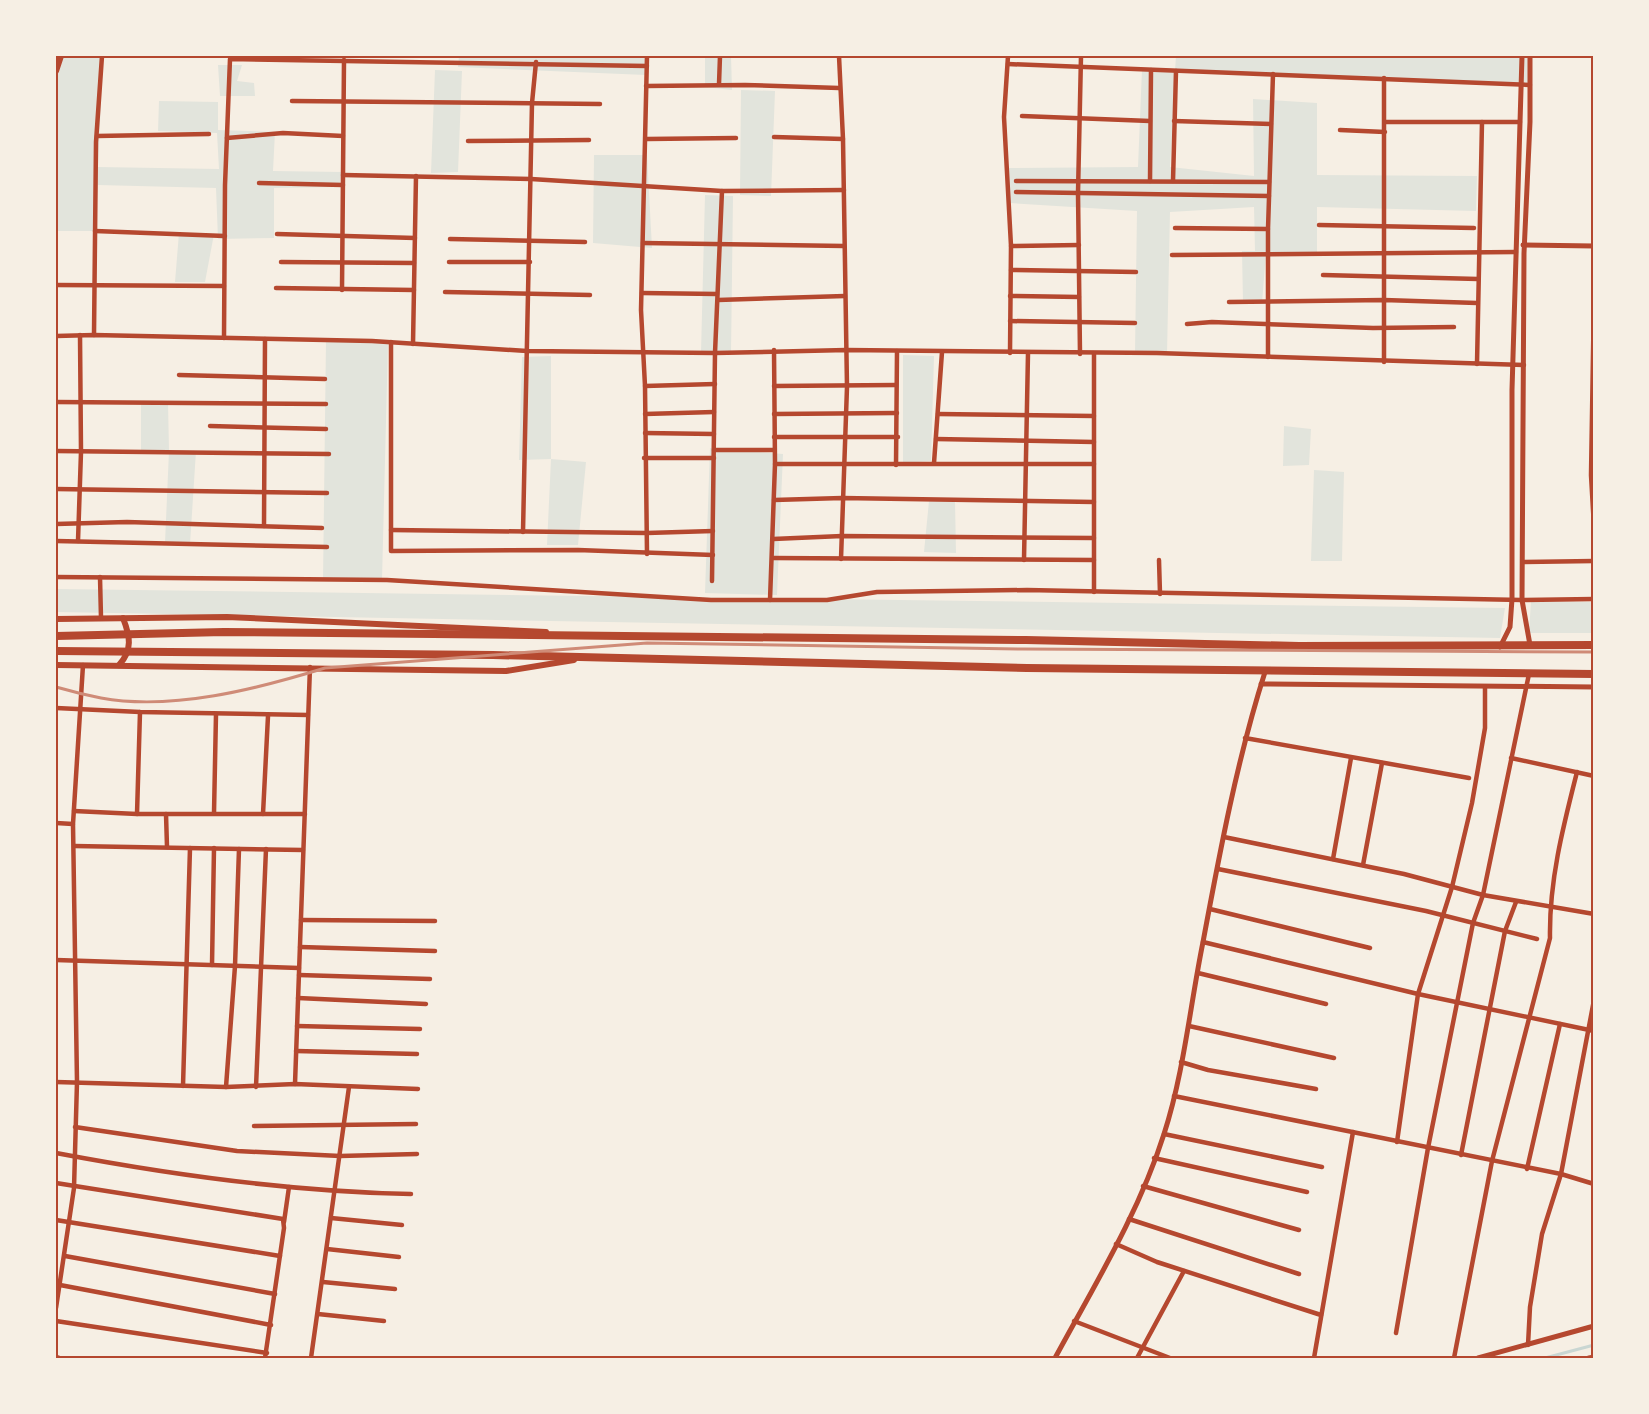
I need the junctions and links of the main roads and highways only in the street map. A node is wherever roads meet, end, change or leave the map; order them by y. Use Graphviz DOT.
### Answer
graph roads {
  1 [pos="61,56"];
  2 [pos="56,71"];
  3 [pos="123,618"];
  4 [pos="56,619"];
  5 [pos="56,636"];
  6 [pos="582,636"];
  7 [pos="1593,645"];
  8 [pos="56,651"];
  9 [pos="586,658"];
  10 [pos="56,665"];
  11 [pos="119,665"];
  12 [pos="1593,674"];
  1 -- 2 [label="main road"];
  3 -- 4 [label="main road"];
  3 -- 6 [label="main road"];
  3 -- 11 [label="main road"];
  5 -- 6 [label="highway"];
  6 -- 7 [label="highway"];
  8 -- 9 [label="highway"];
  9 -- 11 [label="main road"];
  9 -- 12 [label="highway"];
  10 -- 11 [label="main road"];
}
